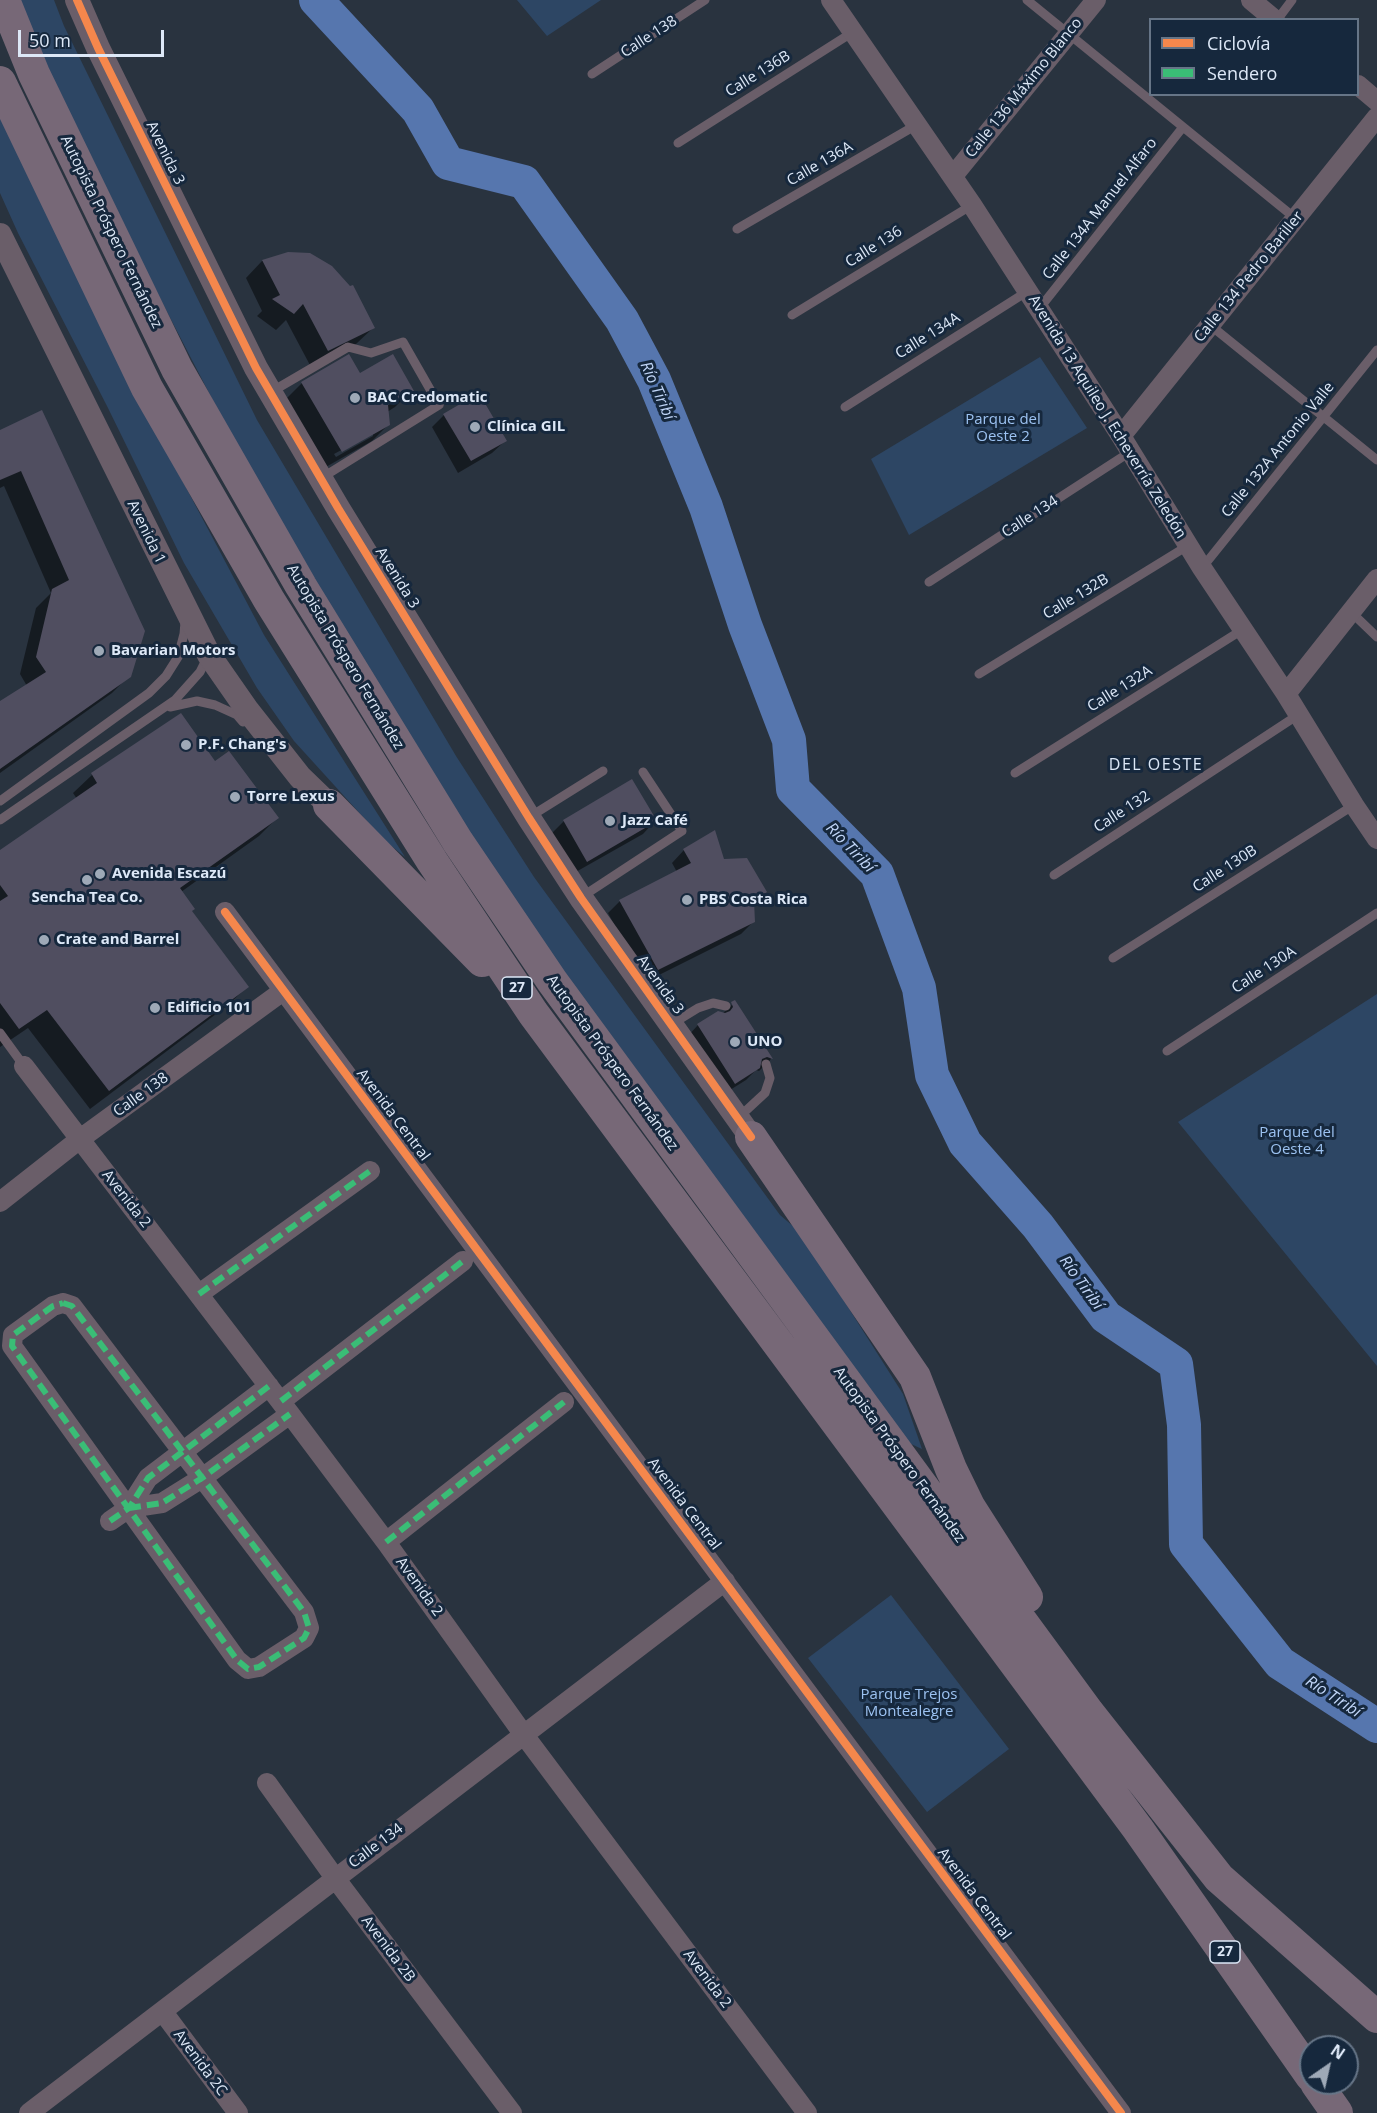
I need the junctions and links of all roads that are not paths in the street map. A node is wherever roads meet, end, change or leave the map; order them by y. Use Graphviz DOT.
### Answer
graph roads {
  1 [pos="4,0"];
  2 [pos="77,0"];
  3 [pos="705,0"];
  4 [pos="831,0"];
  5 [pos="1027,0"];
  6 [pos="1096,0"];
  7 [pos="1251,0"];
  8 [pos="1292,0"];
  9 [pos="1274,18"];
  10 [pos="1278,18"];
  11 [pos="854,32"];
  12 [pos="1068,34"];
  13 [pos="592,74"];
  14 [pos="0,82"];
  15 [pos="1359,86"];
  16 [pos="1377,101"];
  17 [pos="1377,117"];
  18 [pos="918,124"];
  19 [pos="1183,127"];
  20 [pos="678,143"];
  21 [pos="953,176"];
  22 [pos="972,205"];
  23 [pos="1295,218"];
  24 [pos="737,230"];
  25 [pos="0,235"];
  26 [pos="1028,291"];
  27 [pos="1040,309"];
  28 [pos="792,315"];
  29 [pos="1210,325"];
  30 [pos="1377,350"];
  31 [pos="270,392"];
  32 [pos="845,406"];
  33 [pos="1324,416"];
  34 [pos="1125,444"];
  35 [pos="1377,460"];
  36 [pos="321,478"];
  37 [pos="1189,545"];
  38 [pos="1202,568"];
  39 [pos="1377,579"];
  40 [pos="929,582"];
  41 [pos="185,610"];
  42 [pos="1351,612"];
  43 [pos="1242,630"];
  44 [pos="1377,637"];
  45 [pos="209,655"];
  46 [pos="979,674"];
  47 [pos="1286,694"];
  48 [pos="159,711"];
  49 [pos="1298,715"];
  50 [pos="603,771"];
  51 [pos="643,772"];
  52 [pos="1015,773"];
  53 [pos="300,777"];
  54 [pos="0,801"];
  55 [pos="329,805"];
  56 [pos="1354,805"];
  57 [pos="529,818"];
  58 [pos="0,820"];
  59 [pos="1377,839"];
  60 [pos="1054,875"];
  61 [pos="581,897"];
  62 [pos="225,912"];
  63 [pos="1377,913"];
  64 [pos="1113,958"];
  65 [pos="283,991"];
  66 [pos="726,1006"];
  67 [pos="533,1013"];
  68 [pos="671,1025"];
  69 [pos="0,1033"];
  70 [pos="4,1045"];
  71 [pos="1167,1051"];
  72 [pos="766,1064"];
  73 [pos="24,1066"];
  74 [pos="744,1127"];
  75 [pos="80,1139"];
  76 [pos="370,1171"];
  77 [pos="0,1202"];
  78 [pos="463,1261"];
  79 [pos="199,1294"];
  80 [pos="280,1400"];
  81 [pos="564,1402"];
  82 [pos="183,1452"];
  83 [pos="202,1478"];
  84 [pos="129,1508"];
  85 [pos="111,1521"];
  86 [pos="386,1542"];
  87 [pos="725,1581"];
  88 [pos="1088,1712"];
  89 [pos="524,1735"];
  90 [pos="267,1784"];
  91 [pos="334,1878"];
  92 [pos="163,2012"];
  93 [pos="1377,2017"];
  94 [pos="1299,2059"];
  95 [pos="1324,2095"];
  96 [pos="29,2113"];
  97 [pos="238,2113"];
  98 [pos="512,2113"];
  99 [pos="807,2113"];
  100 [pos="1121,2113"];
  101 [pos="1337,2113"];
  1 -- 88 [label="highway, Autopista Próspero Fernández / 27"];
  2 -- 31 [label="street, Avenida 3"];
  3 -- 13 [label="lane, Calle 138"];
  4 -- 11 [label="street, Avenida 13 Aquileo J. Echeverría Zeledón"];
  5 -- 12 [label="lane"];
  6 -- 12 [label="street, Calle 136 Máximo Blanco"];
  7 -- 9 [label="street"];
  8 -- 10 [label="lane"];
  11 -- 18 [label="street, Avenida 13 Aquileo J. Echeverría Zeledón"];
  11 -- 20 [label="lane, Calle 136B"];
  12 -- 19 [label="lane"];
  12 -- 21 [label="street, Calle 136 Máximo Blanco"];
  14 -- 67 [label="highway, Autopista Próspero Fernández / 27"];
  15 -- 16 [label="street"];
  17 -- 23 [label="street, Calle 134 Pedro Bariller"];
  18 -- 21 [label="street, Avenida 13 Aquileo J. Echeverría Zeledón"];
  18 -- 24 [label="lane, Calle 136A"];
  19 -- 23 [label="lane"];
  19 -- 27 [label="lane, Calle 134A Manuel Alfaro"];
  21 -- 22 [label="street, Avenida 13 Aquileo J. Echeverría Zeledón"];
  22 -- 26 [label="street, Avenida 13 Aquileo J. Echeverría Zeledón"];
  22 -- 28 [label="lane, Calle 136"];
  23 -- 29 [label="street, Calle 134 Pedro Bariller"];
  25 -- 41 [label="street, Avenida 1"];
  26 -- 27 [label="street, Avenida 13 Aquileo J. Echeverría Zeledón"];
  26 -- 32 [label="lane, Calle 134A"];
  27 -- 34 [label="street, Avenida 13 Aquileo J. Echeverría Zeledón"];
  29 -- 33 [label="lane"];
  29 -- 34 [label="street, Calle 134 Pedro Bariller"];
  30 -- 33 [label="lane, Calle 132A Antonio Valle"];
  31 -- 36 [label="street, Avenida 3"];
  31 -- 36 [label="lane"];
  33 -- 35 [label="lane"];
  33 -- 38 [label="lane, Calle 132A Antonio Valle"];
  34 -- 37 [label="street, Avenida 13 Aquileo J. Echeverría Zeledón"];
  34 -- 40 [label="lane, Calle 134"];
  36 -- 57 [label="street, Avenida 3"];
  37 -- 38 [label="street, Avenida 13 Aquileo J. Echeverría Zeledón"];
  37 -- 46 [label="lane, Calle 132B"];
  38 -- 43 [label="street, Avenida 13 Aquileo J. Echeverría Zeledón"];
  39 -- 42 [label="street"];
  41 -- 45 [label="street, Avenida 1"];
  41 -- 54 [label="lane"];
  42 -- 44 [label="lane"];
  42 -- 47 [label="street"];
  43 -- 47 [label="street, Avenida 13 Aquileo J. Echeverría Zeledón"];
  43 -- 52 [label="lane, Calle 132A"];
  45 -- 48 [label="lane"];
  45 -- 53 [label="street, Avenida 1"];
  47 -- 49 [label="street, Avenida 13 Aquileo J. Echeverría Zeledón"];
  48 -- 53 [label="lane"];
  48 -- 58 [label="lane"];
  49 -- 56 [label="street, Avenida 13 Aquileo J. Echeverría Zeledón"];
  49 -- 60 [label="lane, Calle 132"];
  50 -- 57 [label="lane"];
  51 -- 61 [label="lane"];
  53 -- 55 [label="street, Avenida 1"];
  55 -- 67 [label="highway"];
  56 -- 59 [label="street, Avenida 13 Aquileo J. Echeverría Zeledón"];
  56 -- 64 [label="lane, Calle 130B"];
  57 -- 61 [label="street, Avenida 3"];
  61 -- 68 [label="street, Avenida 3"];
  62 -- 65 [label="street, Avenida Central"];
  63 -- 71 [label="lane, Calle 130A"];
  65 -- 75 [label="street, Calle 138"];
  65 -- 87 [label="street, Avenida Central"];
  66 -- 68 [label="lane"];
  67 -- 94 [label="highway, Autopista Próspero Fernández / 27"];
  68 -- 74 [label="street, Avenida 3"];
  69 -- 70 [label="lane"];
  70 -- 73 [label="lane"];
  72 -- 74 [label="lane"];
  73 -- 75 [label="street, Avenida 2"];
  74 -- 88 [label="highway"];
  75 -- 77 [label="street, Calle 138"];
  75 -- 79 [label="street, Avenida 2"];
  76 -- 79 [label="street"];
  78 -- 80 [label="street"];
  79 -- 80 [label="street, Avenida 2"];
  80 -- 82 [label="street"];
  80 -- 83 [label="street"];
  80 -- 86 [label="street, Avenida 2"];
  81 -- 86 [label="street"];
  82 -- 83 [label="street"];
  82 -- 84 [label="street"];
  82 -- 84 [label="street"];
  83 -- 84 [label="street"];
  83 -- 84 [label="street"];
  84 -- 85 [label="street"];
  86 -- 89 [label="street, Avenida 2"];
  87 -- 89 [label="street, Calle 134"];
  87 -- 100 [label="street, Avenida Central"];
  88 -- 93 [label="highway, Autopista Próspero Fernández / 27"];
  89 -- 91 [label="street, Calle 134"];
  89 -- 99 [label="street, Avenida 2"];
  90 -- 91 [label="street, Avenida 2B"];
  91 -- 92 [label="street, Calle 134"];
  91 -- 98 [label="street, Avenida 2B"];
  92 -- 96 [label="street, Calle 134"];
  92 -- 97 [label="street, Avenida 2C"];
  95 -- 101 [label="highway"];
}
